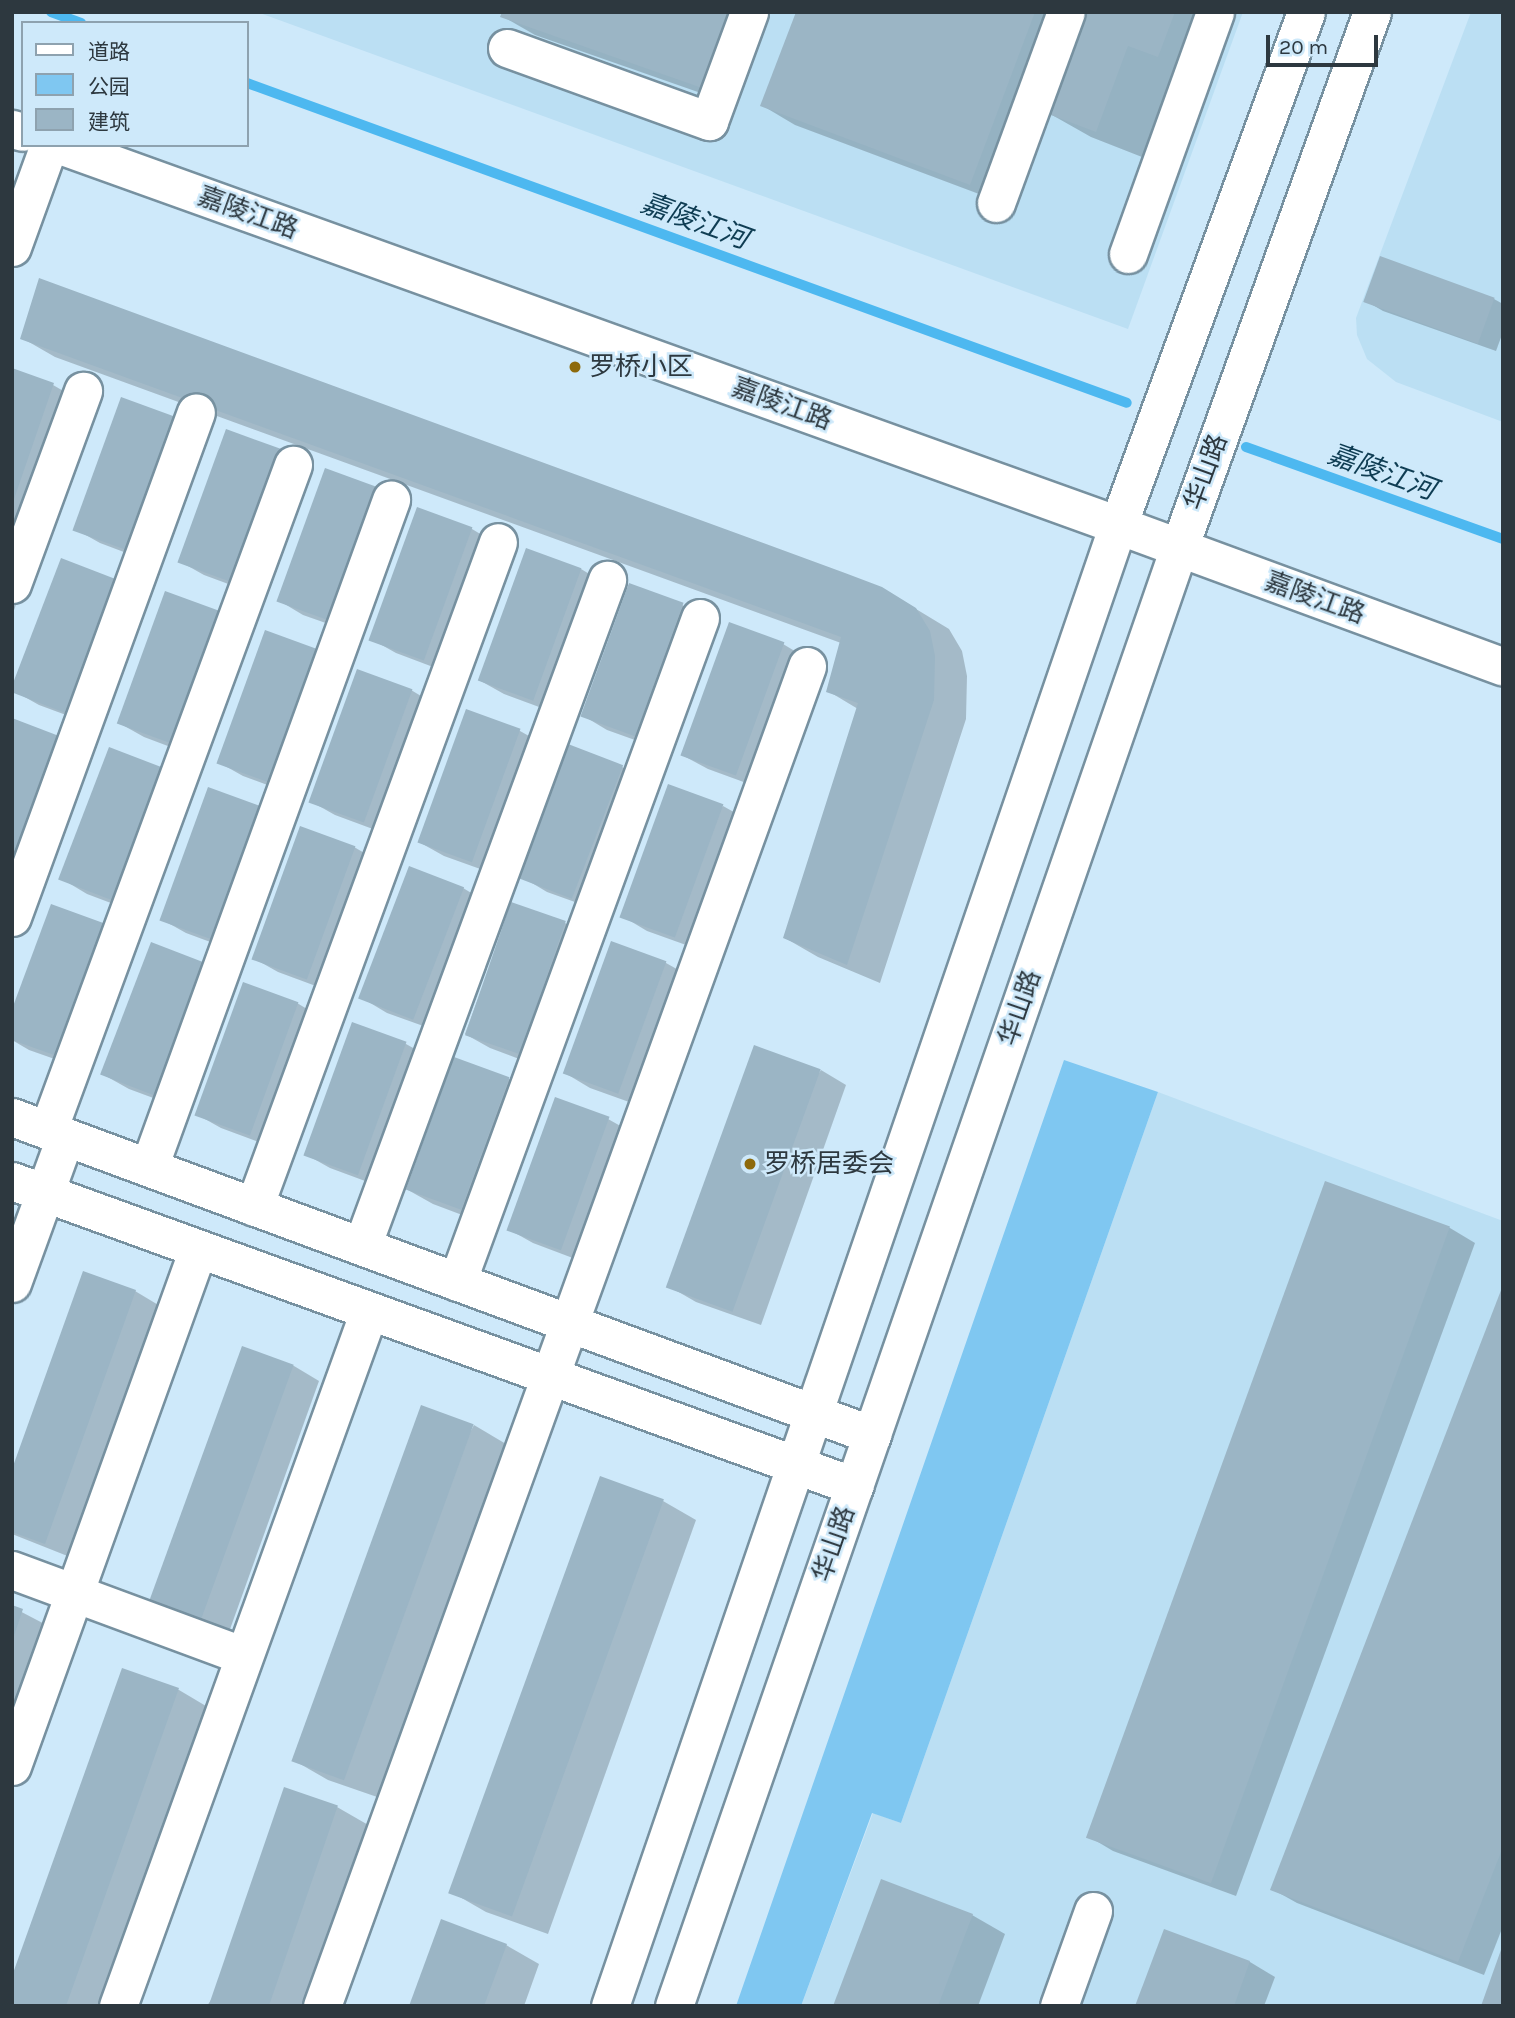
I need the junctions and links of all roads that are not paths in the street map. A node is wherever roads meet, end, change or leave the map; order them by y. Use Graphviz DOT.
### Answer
graph roads {
  1 [pos="749,12"];
  2 [pos="1066,12"];
  3 [pos="1215,12"];
  4 [pos="1306,12"];
  5 [pos="1372,12"];
  6 [pos="507,48"];
  7 [pos="48,147"];
  8 [pos="66,147"];
  9 [pos="996,203"];
  10 [pos="12,247"];
  11 [pos="1128,254"];
  12 [pos="83,391"];
  13 [pos="196,412"];
  14 [pos="293,465"];
  15 [pos="391,500"];
  16 [pos="1118,525"];
  17 [pos="498,542"];
  18 [pos="1179,548"];
  19 [pos="607,580"];
  20 [pos="12,584"];
  21 [pos="699,618"];
  22 [pos="807,666"];
  23 [pos="1503,667"];
  24 [pos="12,917"];
  25 [pos="12,1117"];
  26 [pos="56,1133"];
  27 [pos="149,1167"];
  28 [pos="28,1187"];
  29 [pos="254,1206"];
  30 [pos="362,1246"];
  31 [pos="198,1249"];
  32 [pos="457,1282"];
  33 [pos="12,1283"];
  34 [pos="369,1311"];
  35 [pos="569,1323"];
  36 [pos="550,1376"];
  37 [pos="813,1413"];
  38 [pos="872,1435"];
  39 [pos="796,1465"];
  40 [pos="854,1486"];
  41 [pos="12,1570"];
  42 [pos="75,1593"];
  43 [pos="244,1657"];
  44 [pos="12,1766"];
  45 [pos="1093,1911"];
  46 [pos="118,2006"];
  47 [pos="322,2006"];
  48 [pos="610,2006"];
  49 [pos="674,2006"];
  50 [pos="1059,2006"];
  1 -- 6 [label="street"];
  2 -- 9 [label="street"];
  3 -- 11 [label="street"];
  4 -- 16 [label="street"];
  5 -- 18 [label="street, 华山路"];
  7 -- 10 [label="street"];
  8 -- 16 [label="street, 嘉陵江路"];
  12 -- 20 [label="street"];
  13 -- 24 [label="street"];
  14 -- 26 [label="street"];
  15 -- 27 [label="street"];
  16 -- 18 [label="street, 嘉陵江路"];
  16 -- 37 [label="street"];
  17 -- 29 [label="street"];
  18 -- 23 [label="street, 嘉陵江路"];
  18 -- 38 [label="street, 华山路"];
  19 -- 30 [label="street"];
  21 -- 32 [label="street"];
  22 -- 35 [label="street"];
  25 -- 26 [label="street"];
  26 -- 27 [label="street"];
  26 -- 28 [label="street"];
  27 -- 29 [label="street"];
  28 -- 31 [label="street"];
  28 -- 33 [label="street"];
  29 -- 30 [label="street"];
  30 -- 32 [label="street"];
  31 -- 34 [label="street"];
  31 -- 42 [label="street"];
  32 -- 35 [label="street"];
  34 -- 36 [label="street"];
  34 -- 43 [label="street"];
  35 -- 36 [label="street"];
  35 -- 37 [label="street"];
  36 -- 39 [label="street"];
  36 -- 47 [label="street"];
  37 -- 38 [label="street"];
  37 -- 39 [label="street"];
  38 -- 40 [label="street, 华山路"];
  39 -- 40 [label="street"];
  39 -- 48 [label="street"];
  40 -- 49 [label="street, 华山路"];
  41 -- 42 [label="street"];
  42 -- 43 [label="street"];
  42 -- 44 [label="street"];
  43 -- 46 [label="street"];
  45 -- 50 [label="street"];
}
